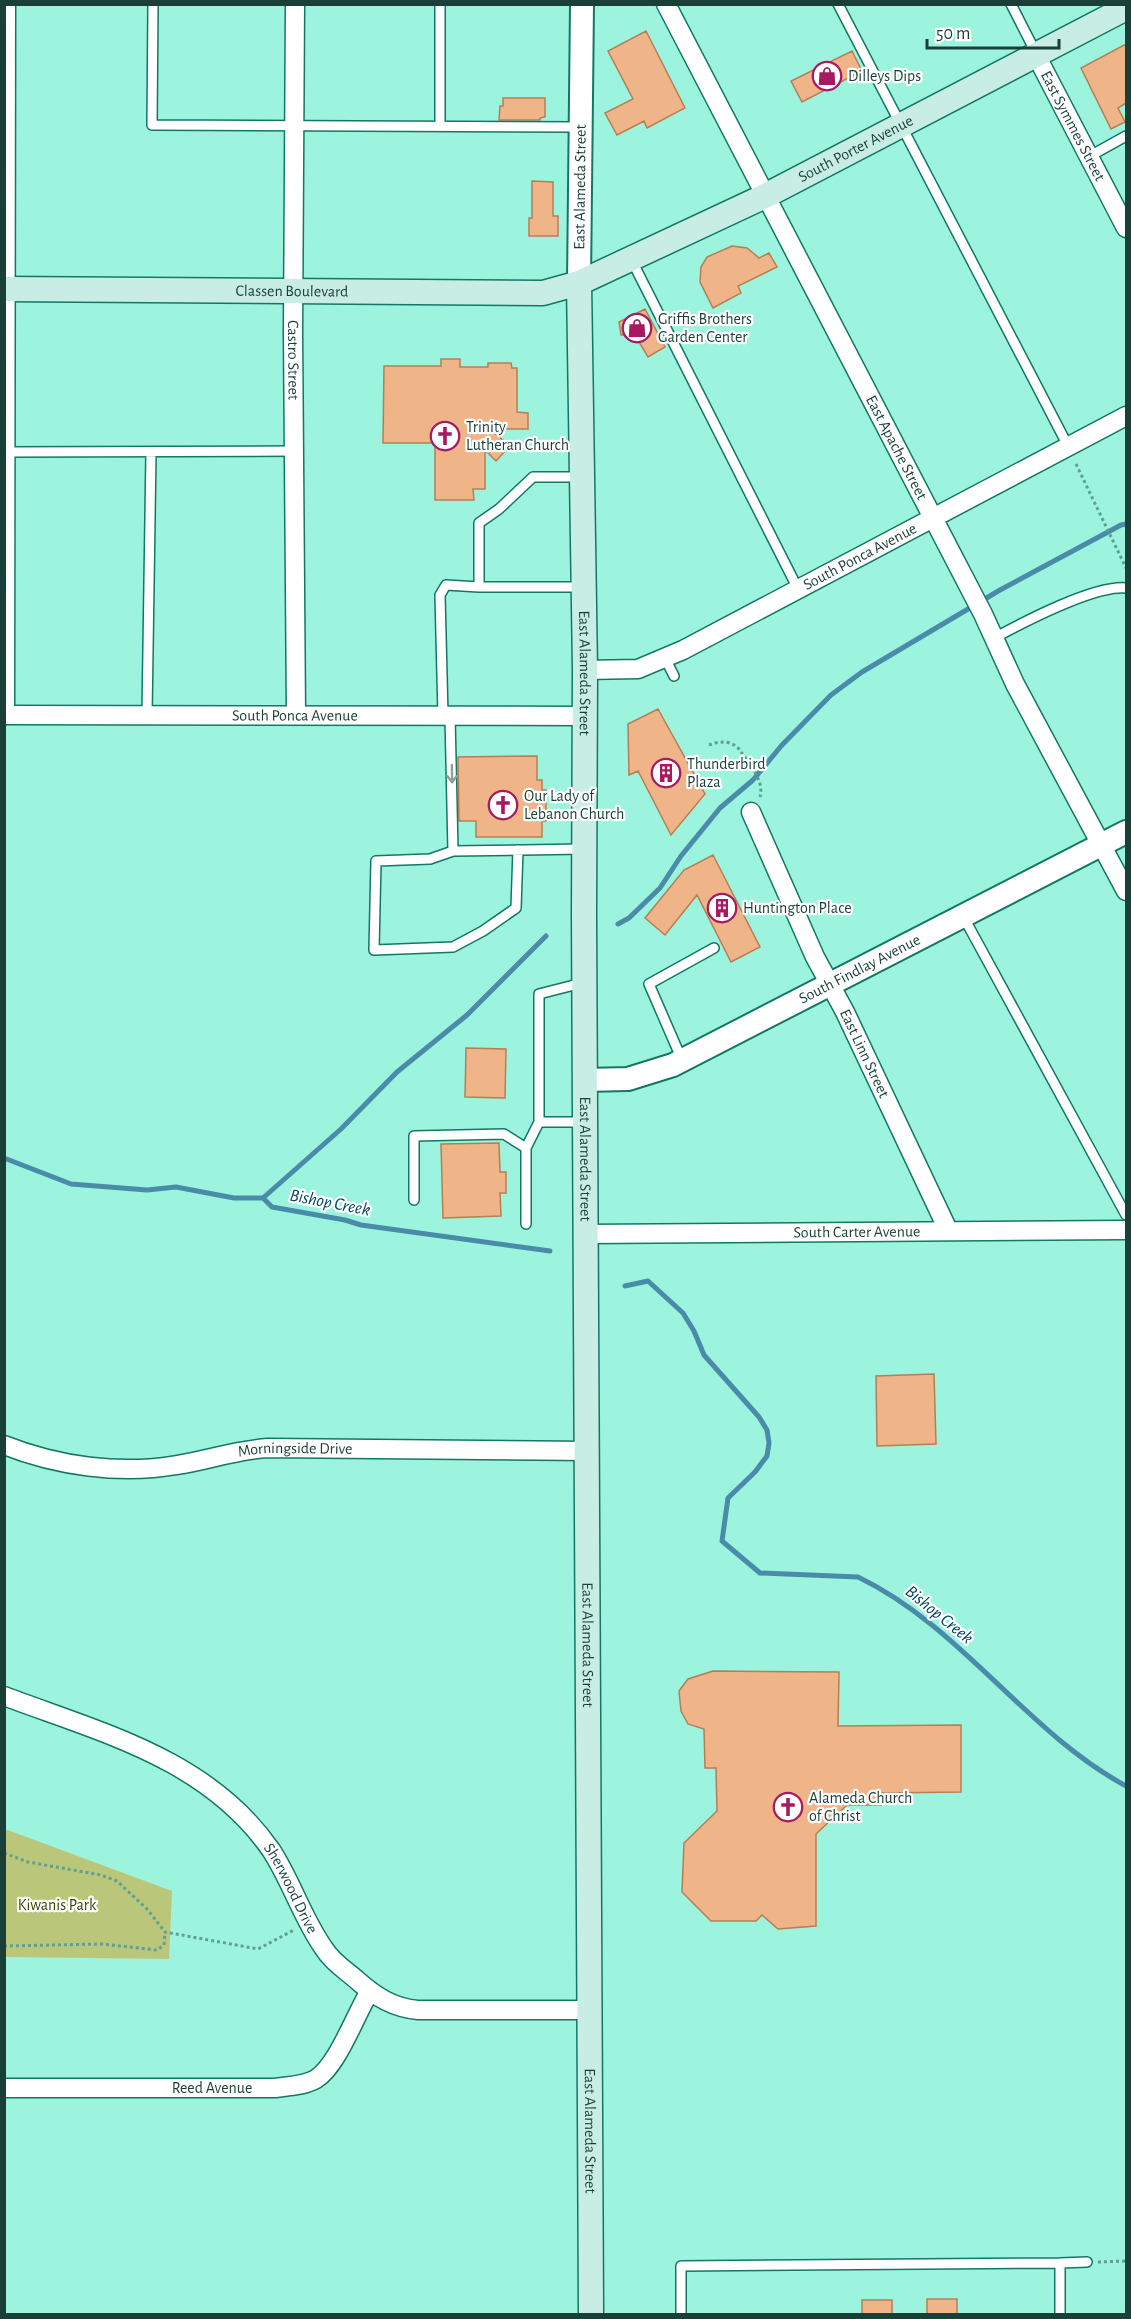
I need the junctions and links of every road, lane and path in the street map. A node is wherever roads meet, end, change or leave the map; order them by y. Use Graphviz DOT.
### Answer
graph roads {
  1 [pos="6,4"];
  2 [pos="153,4"];
  3 [pos="295,4"];
  4 [pos="440,4"];
  5 [pos="582,4"];
  6 [pos="666,4"];
  7 [pos="838,4"];
  8 [pos="1011,4"];
  9 [pos="1126,8"];
  10 [pos="1036,55"];
  11 [pos="295,125"];
  12 [pos="901,125"];
  13 [pos="440,126"];
  14 [pos="580,127"];
  15 [pos="1126,136"];
  16 [pos="1090,156"];
  17 [pos="765,196"];
  18 [pos="1126,228"];
  19 [pos="631,259"];
  20 [pos="579,283"];
  21 [pos="6,289"];
  22 [pos="294,291"];
  23 [pos="1126,416"];
  24 [pos="1068,446"];
  25 [pos="294,451"];
  26 [pos="6,452"];
  27 [pos="151,452"];
  28 [pos="1077,464"];
  29 [pos="582,477"];
  30 [pos="932,517"];
  31 [pos="1126,568"];
  32 [pos="479,587"];
  33 [pos="584,587"];
  34 [pos="1126,588"];
  35 [pos="798,589"];
  36 [pos="993,638"];
  37 [pos="665,658"];
  38 [pos="585,669"];
  39 [pos="674,676"];
  40 [pos="5,715"];
  41 [pos="147,715"];
  42 [pos="296,715"];
  43 [pos="447,716"];
  44 [pos="584,716"];
  45 [pos="709,745"];
  46 [pos="760,782"];
  47 [pos="751,812"];
  48 [pos="1126,832"];
  49 [pos="1102,845"];
  50 [pos="584,849"];
  51 [pos="518,850"];
  52 [pos="453,851"];
  53 [pos="1126,891"];
  54 [pos="963,916"];
  55 [pos="714,948"];
  56 [pos="584,982"];
  57 [pos="830,985"];
  58 [pos="682,1060"];
  59 [pos="585,1080"];
  60 [pos="539,1122"];
  61 [pos="585,1122"];
  62 [pos="526,1148"];
  63 [pos="414,1200"];
  64 [pos="1126,1215"];
  65 [pos="526,1224"];
  66 [pos="948,1230"];
  67 [pos="1126,1230"];
  68 [pos="585,1234"];
  69 [pos="4,1445"];
  70 [pos="588,1451"];
  71 [pos="4,1696"];
  72 [pos="4,1854"];
  73 [pos="309,1922"];
  74 [pos="165,1932"];
  75 [pos="4,1946"];
  76 [pos="370,1991"];
  77 [pos="590,2010"];
  78 [pos="4,2088"];
  79 [pos="1126,2261"];
  80 [pos="1087,2262"];
  81 [pos="1060,2263"];
  82 [pos="591,2314"];
  83 [pos="681,2314"];
  84 [pos="1060,2314"];
  1 -- 21 [label="street"];
  2 -- 11 [label="lane"];
  3 -- 11 [label="street, Castro Street"];
  4 -- 13 [label="lane"];
  5 -- 14 [label="street, East Alameda Street"];
  6 -- 17 [label="street, East Apache Street"];
  7 -- 12 [label="lane"];
  8 -- 10 [label="lane"];
  9 -- 10 [label="main road, South Porter Avenue"];
  10 -- 12 [label="main road, South Porter Avenue"];
  10 -- 16 [label="street, East Symmes Street"];
  11 -- 13 [label="lane"];
  11 -- 22 [label="street, Castro Street"];
  12 -- 17 [label="main road, South Porter Avenue"];
  12 -- 24 [label="lane"];
  13 -- 14 [label="lane"];
  14 -- 20 [label="street, East Alameda Street"];
  15 -- 16 [label="lane"];
  16 -- 18 [label="street, East Symmes Street"];
  17 -- 19 [label="main road, South Porter Avenue"];
  17 -- 30 [label="street, East Apache Street"];
  19 -- 20 [label="main road, South Porter Avenue"];
  19 -- 35 [label="lane"];
  20 -- 22 [label="main road, Classen Boulevard"];
  20 -- 29 [label="main road, East Alameda Street"];
  21 -- 22 [label="main road, Classen Boulevard"];
  21 -- 26 [label="street"];
  22 -- 25 [label="street, Castro Street"];
  23 -- 24 [label="street, South Ponca Avenue"];
  24 -- 30 [label="street, South Ponca Avenue"];
  25 -- 27 [label="lane"];
  25 -- 42 [label="street, Castro Street"];
  26 -- 27 [label="lane"];
  26 -- 40 [label="street"];
  27 -- 41 [label="lane"];
  28 -- 31 [label="path"];
  29 -- 32 [label="lane"];
  29 -- 33 [label="main road, East Alameda Street"];
  30 -- 35 [label="street, South Ponca Avenue"];
  30 -- 36 [label="street, East Apache Street"];
  32 -- 33 [label="lane"];
  32 -- 43 [label="lane"];
  33 -- 38 [label="main road, East Alameda Street"];
  34 -- 36 [label="lane"];
  35 -- 37 [label="street, South Ponca Avenue"];
  36 -- 49 [label="street, East Apache Street"];
  37 -- 38 [label="street, South Ponca Avenue"];
  37 -- 39 [label="lane"];
  38 -- 44 [label="main road, East Alameda Street"];
  40 -- 41 [label="street, South Ponca Avenue"];
  41 -- 42 [label="street, South Ponca Avenue"];
  42 -- 43 [label="street, South Ponca Avenue"];
  43 -- 44 [label="street, South Ponca Avenue"];
  43 -- 52 [label="lane, one-way"];
  44 -- 50 [label="main road, East Alameda Street"];
  45 -- 46 [label="path"];
  47 -- 57 [label="street, East Linn Street"];
  48 -- 49 [label="street, South Findlay Avenue"];
  49 -- 53 [label="street, East Apache Street"];
  49 -- 54 [label="street, South Findlay Avenue"];
  50 -- 51 [label="lane"];
  50 -- 56 [label="main road, East Alameda Street"];
  51 -- 52 [label="lane"];
  51 -- 52 [label="lane"];
  54 -- 57 [label="street, South Findlay Avenue"];
  54 -- 64 [label="lane"];
  55 -- 58 [label="lane"];
  56 -- 59 [label="main road, East Alameda Street"];
  56 -- 60 [label="lane"];
  57 -- 58 [label="street, South Findlay Avenue"];
  57 -- 66 [label="street, East Linn Street"];
  58 -- 59 [label="street, South Findlay Avenue"];
  59 -- 61 [label="main road, East Alameda Street"];
  60 -- 61 [label="lane"];
  60 -- 62 [label="lane"];
  61 -- 68 [label="main road, East Alameda Street"];
  62 -- 63 [label="lane"];
  62 -- 65 [label="lane"];
  66 -- 67 [label="street, South Carter Avenue"];
  66 -- 68 [label="street, South Carter Avenue"];
  68 -- 70 [label="main road, East Alameda Street"];
  69 -- 70 [label="street, Morningside Drive"];
  70 -- 77 [label="main road, East Alameda Street"];
  71 -- 73 [label="street, Sherwood Drive"];
  72 -- 74 [label="path"];
  73 -- 74 [label="path"];
  73 -- 76 [label="street, Sherwood Drive"];
  74 -- 75 [label="path"];
  76 -- 77 [label="street, Sherwood Drive"];
  76 -- 78 [label="street, Reed Avenue"];
  77 -- 82 [label="main road, East Alameda Street"];
  79 -- 80 [label="path"];
  80 -- 81 [label="lane"];
  81 -- 83 [label="lane"];
  81 -- 84 [label="lane"];
}
